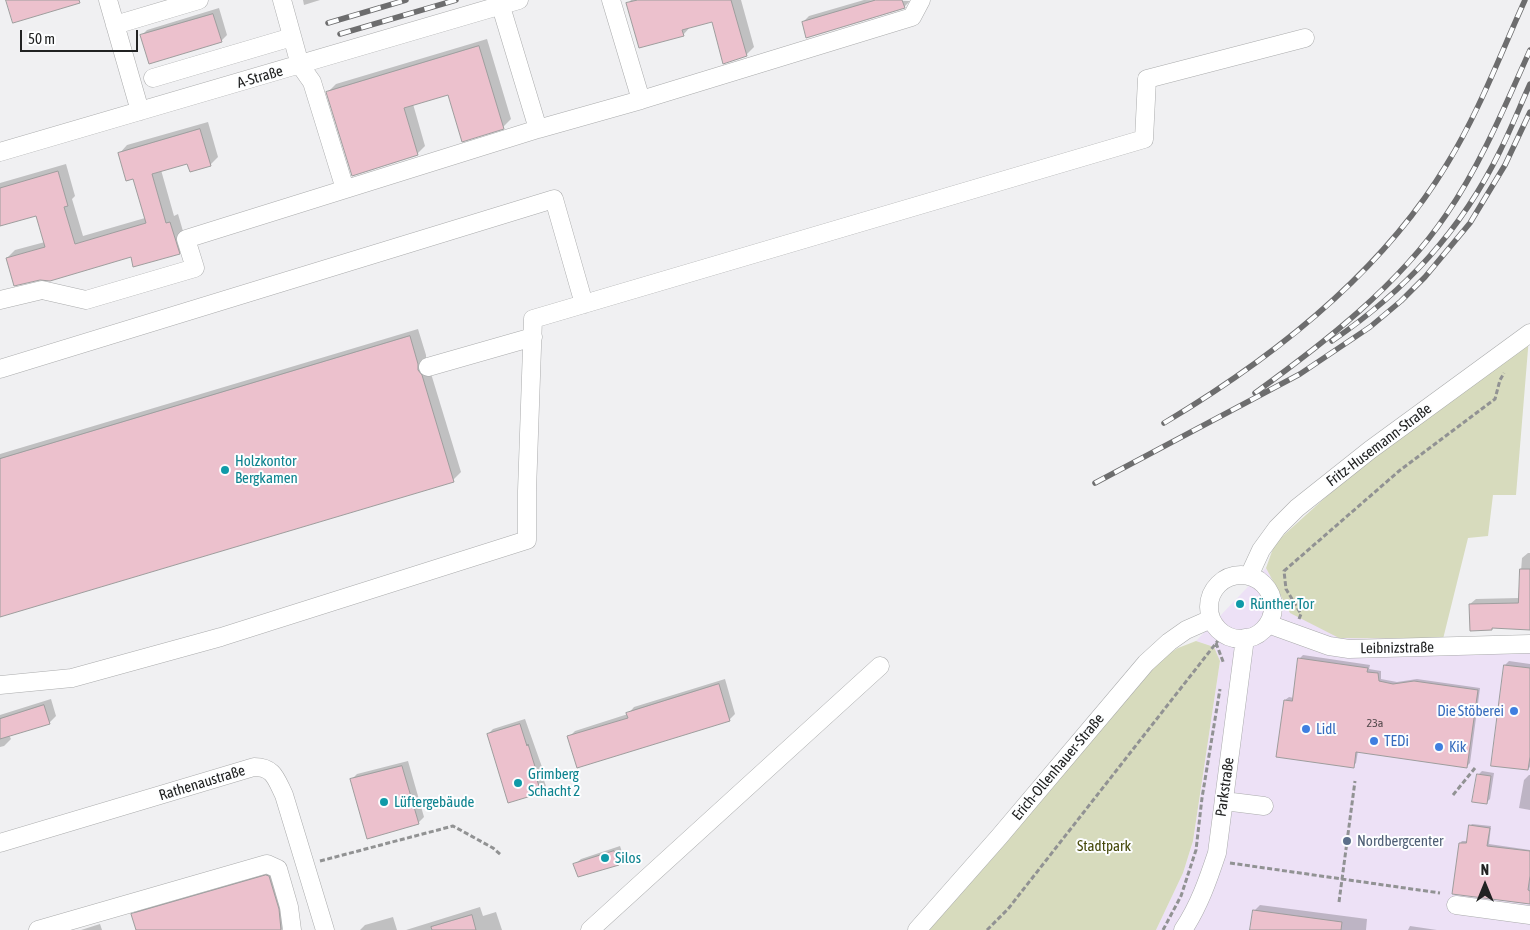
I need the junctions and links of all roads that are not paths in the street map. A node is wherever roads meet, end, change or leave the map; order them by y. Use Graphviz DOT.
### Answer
graph roads {
  1 [pos="108,0"];
  2 [pos="199,0"];
  3 [pos="282,0"];
  4 [pos="519,0"];
  5 [pos="611,0"];
  6 [pos="921,0"];
  7 [pos="500,3"];
  8 [pos="115,24"];
  9 [pos="292,37"];
  10 [pos="1305,38"];
  11 [pos="300,65"];
  12 [pos="153,78"];
  13 [pos="641,100"];
  14 [pos="140,111"];
  15 [pos="538,129"];
  16 [pos="0,152"];
  17 [pos="345,190"];
  18 [pos="0,300"];
  19 [pos="584,304"];
  20 [pos="1530,333"];
  21 [pos="533,337"];
  22 [pos="428,366"];
  23 [pos="0,369"];
  24 [pos="1249,576"];
  25 [pos="1212,619"];
  26 [pos="1268,624"];
  27 [pos="1245,638"];
  28 [pos="1530,644"];
  29 [pos="880,666"];
  30 [pos="0,685"];
  31 [pos="1224,801"];
  32 [pos="1264,806"];
  33 [pos="0,843"];
  34 [pos="1456,905"];
  35 [pos="1530,915"];
  36 [pos="38,930"];
  37 [pos="292,930"];
  38 [pos="324,930"];
  39 [pos="590,930"];
  40 [pos="917,930"];
  41 [pos="1183,930"];
  1 -- 8 [label="street"];
  2 -- 8 [label="street"];
  3 -- 9 [label="street"];
  4 -- 7 [label="street, A-Straße"];
  5 -- 13 [label="street"];
  6 -- 13 [label="street"];
  7 -- 11 [label="street, A-Straße"];
  7 -- 15 [label="street"];
  8 -- 14 [label="street"];
  9 -- 11 [label="street"];
  9 -- 12 [label="street"];
  10 -- 19 [label="street"];
  11 -- 14 [label="street, A-Straße"];
  11 -- 17 [label="street"];
  13 -- 15 [label="street"];
  14 -- 16 [label="street, A-Straße"];
  15 -- 17 [label="street"];
  17 -- 18 [label="street"];
  19 -- 21 [label="street"];
  19 -- 23 [label="street"];
  20 -- 24 [label="street, Fritz-Husemann-Straße"];
  21 -- 22 [label="street"];
  21 -- 30 [label="street"];
  24 -- 25 [label="street"];
  24 -- 26 [label="street"];
  25 -- 27 [label="street"];
  25 -- 40 [label="street, Erich-Ollenhauer-Straße"];
  26 -- 27 [label="street"];
  26 -- 28 [label="street, Leibnizstraße"];
  27 -- 31 [label="street, Parkstraße"];
  29 -- 39 [label="street"];
  31 -- 32 [label="street"];
  31 -- 41 [label="street, Parkstraße"];
  33 -- 38 [label="street, Rathenaustraße"];
  34 -- 35 [label="street"];
  36 -- 37 [label="street"];
}
